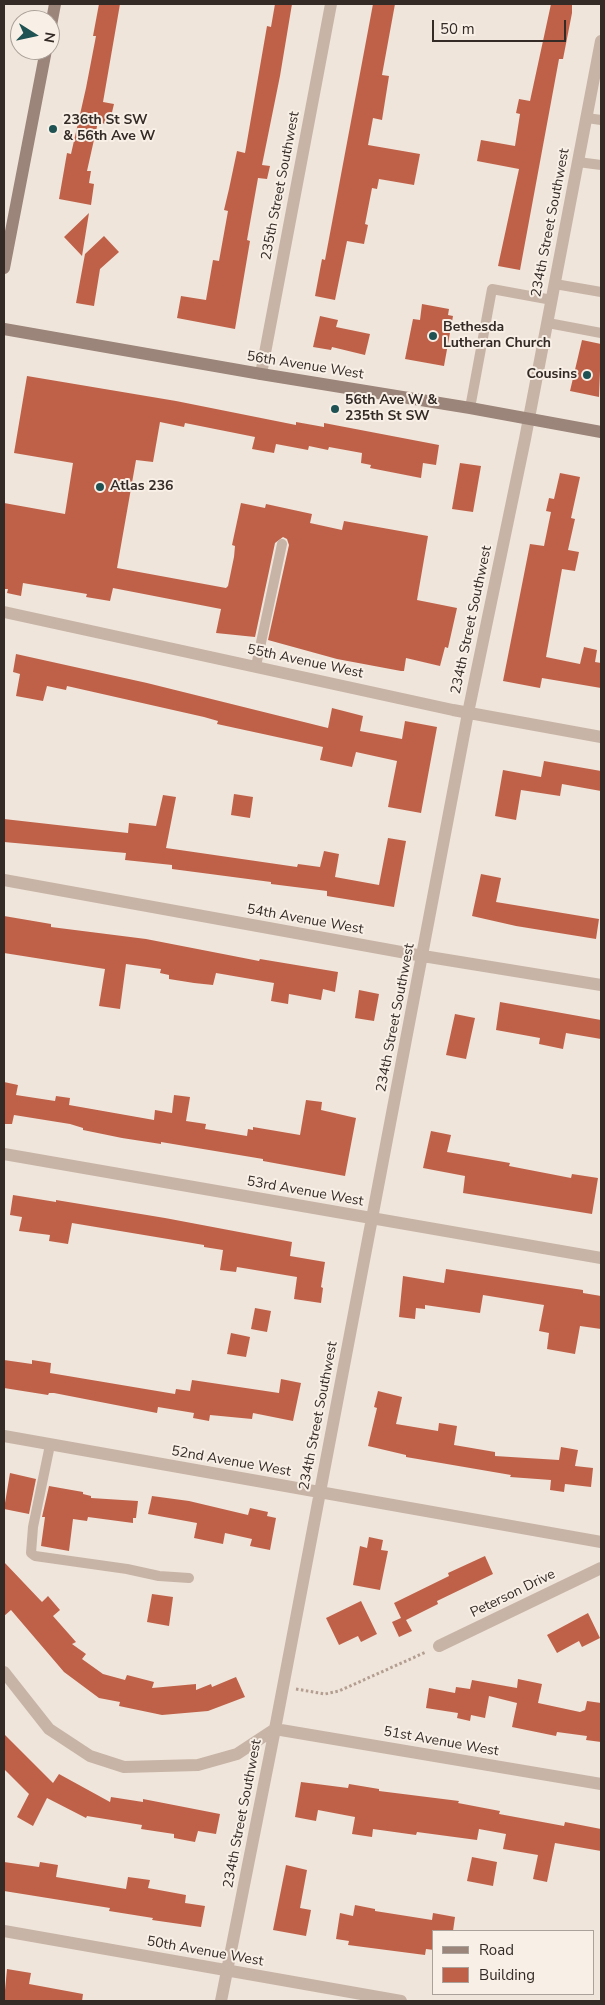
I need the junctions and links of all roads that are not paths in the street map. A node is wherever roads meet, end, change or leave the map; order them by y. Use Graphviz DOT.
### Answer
graph roads {
  1 [pos="331,4"];
  2 [pos="601,41"];
  3 [pos="44,60"];
  4 [pos="587,118"];
  5 [pos="601,120"];
  6 [pos="578,162"];
  7 [pos="601,165"];
  8 [pos="9,218"];
  9 [pos="4,268"];
  10 [pos="555,284"];
  11 [pos="601,292"];
  12 [pos="552,300"];
  13 [pos="548,323"];
  14 [pos="4,329"];
  15 [pos="601,333"];
  16 [pos="261,374"];
  17 [pos="470,408"];
  18 [pos="530,418"];
  19 [pos="601,432"];
  20 [pos="282,544"];
  21 [pos="4,612"];
  22 [pos="256,666"];
  23 [pos="468,713"];
  24 [pos="601,737"];
  25 [pos="4,880"];
  26 [pos="423,956"];
  27 [pos="601,985"];
  28 [pos="4,1154"];
  29 [pos="373,1219"];
  30 [pos="601,1258"];
  31 [pos="4,1436"];
  32 [pos="50,1445"];
  33 [pos="319,1493"];
  34 [pos="601,1542"];
  35 [pos="601,1568"];
  36 [pos="189,1578"];
  37 [pos="439,1646"];
  38 [pos="4,1672"];
  39 [pos="275,1729"];
  40 [pos="601,1784"];
  41 [pos="4,1931"];
  42 [pos="226,1971"];
  43 [pos="221,2001"];
  44 [pos="401,2001"];
  1 -- 16 [label="street, 235th Street Southwest"];
  2 -- 4 [label="street, 234th Street Southwest"];
  3 -- 8 [label="main road"];
  4 -- 5 [label="lane"];
  4 -- 6 [label="street, 234th Street Southwest"];
  6 -- 7 [label="lane"];
  6 -- 10 [label="street, 234th Street Southwest"];
  8 -- 9 [label="main road"];
  10 -- 11 [label="lane"];
  10 -- 12 [label="street, 234th Street Southwest"];
  12 -- 13 [label="street, 234th Street Southwest"];
  12 -- 17 [label="lane"];
  13 -- 15 [label="lane"];
  13 -- 18 [label="street, 234th Street Southwest"];
  14 -- 16 [label="main road, 56th Avenue West"];
  16 -- 17 [label="main road, 56th Avenue West"];
  17 -- 18 [label="main road, 56th Avenue West"];
  18 -- 19 [label="main road, 56th Avenue West"];
  18 -- 23 [label="street, 234th Street Southwest"];
  20 -- 22 [label="lane"];
  21 -- 22 [label="street, 55th Avenue West"];
  22 -- 23 [label="street, 55th Avenue West"];
  23 -- 24 [label="street, 55th Avenue West"];
  23 -- 26 [label="street, 234th Street Southwest"];
  25 -- 26 [label="street, 54th Avenue West"];
  26 -- 27 [label="street, 54th Avenue West"];
  26 -- 29 [label="street, 234th Street Southwest"];
  28 -- 29 [label="street, 53rd Avenue West"];
  29 -- 30 [label="street, 53rd Avenue West"];
  29 -- 33 [label="street, 234th Street Southwest"];
  31 -- 32 [label="street, 52nd Avenue West"];
  32 -- 33 [label="street, 52nd Avenue West"];
  32 -- 36 [label="lane"];
  33 -- 34 [label="street, 52nd Avenue West"];
  33 -- 39 [label="street, 234th Street Southwest"];
  35 -- 37 [label="street, Peterson Drive"];
  38 -- 39 [label="street"];
  39 -- 40 [label="street, 51st Avenue West"];
  39 -- 42 [label="street, 234th Street Southwest"];
  41 -- 42 [label="street, 50th Avenue West"];
  42 -- 43 [label="street, 234th Street Southwest"];
  42 -- 44 [label="street, 50th Avenue West"];
}
